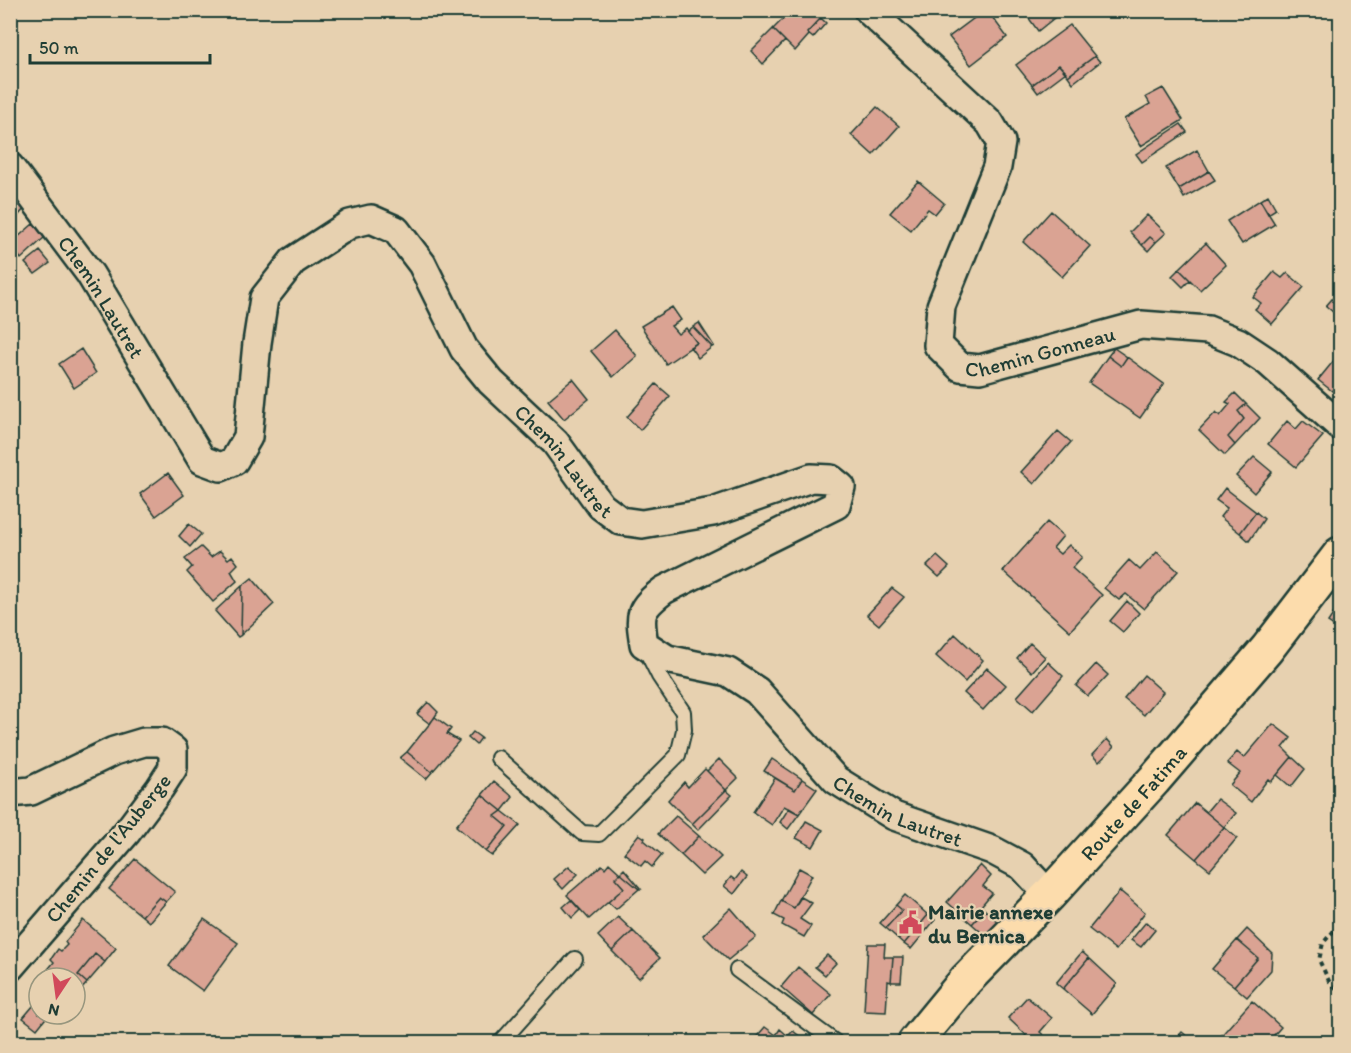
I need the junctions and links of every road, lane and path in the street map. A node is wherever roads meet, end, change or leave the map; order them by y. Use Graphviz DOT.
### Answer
graph roads {
  1 [pos="867,10"];
  2 [pos="10,167"];
  3 [pos="1341,426"];
  4 [pos="1341,554"];
  5 [pos="644,644"];
  6 [pos="498,758"];
  7 [pos="10,793"];
  8 [pos="1049,895"];
  9 [pos="1341,924"];
  10 [pos="14,956"];
  11 [pos="574,959"];
  12 [pos="737,969"];
  13 [pos="1341,992"];
  14 [pos="501,1042"];
  15 [pos="835,1042"];
  16 [pos="915,1042"];
  1 -- 3 [label="street, Chemin Gonneau"];
  2 -- 5 [label="street, Chemin Lautret"];
  4 -- 8 [label="main road, Route de Fatima"];
  5 -- 6 [label="lane"];
  5 -- 8 [label="street, Chemin Lautret"];
  7 -- 10 [label="street, Chemin de l'Auberge"];
  8 -- 16 [label="main road, Route de Fatima"];
  9 -- 13 [label="path"];
  11 -- 14 [label="lane"];
  12 -- 15 [label="lane"];
}
